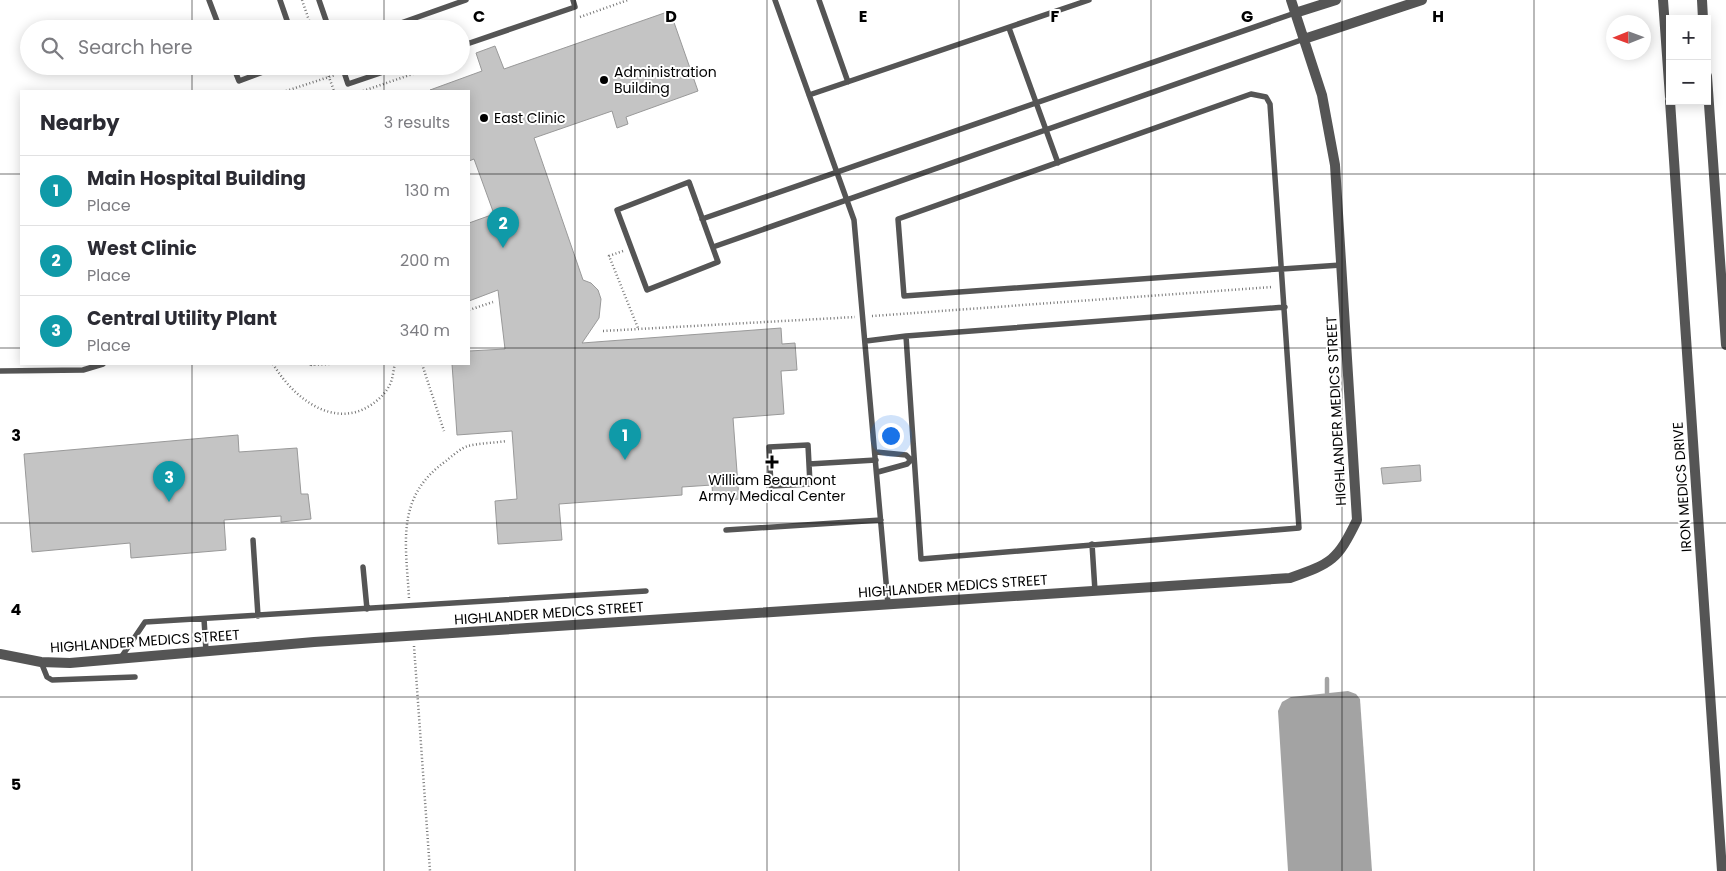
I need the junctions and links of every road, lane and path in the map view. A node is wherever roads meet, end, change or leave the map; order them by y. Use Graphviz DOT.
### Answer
graph roads {
  1 [pos="209,0"];
  2 [pos="280,0"];
  3 [pos="302,0"];
  4 [pos="320,0"];
  5 [pos="466,0"];
  6 [pos="573,0"];
  7 [pos="775,0"];
  8 [pos="819,0"];
  9 [pos="1089,0"];
  10 [pos="1291,0"];
  11 [pos="1336,0"];
  12 [pos="1422,0"];
  13 [pos="1663,0"];
  14 [pos="1702,0"];
  15 [pos="1296,13"];
  16 [pos="1703,15"];
  17 [pos="217,20"];
  18 [pos="287,20"];
  19 [pos="309,20"];
  20 [pos="327,20"];
  21 [pos="409,20"];
  22 [pos="1008,28"];
  23 [pos="1304,39"];
  24 [pos="470,43"];
  25 [pos="1667,60"];
  26 [pos="236,75"];
  27 [pos="254,75"];
  28 [pos="332,75"];
  29 [pos="345,75"];
  30 [pos="374,75"];
  31 [pos="410,75"];
  32 [pos="329,77"];
  33 [pos="848,82"];
  34 [pos="289,90"];
  35 [pos="334,90"];
  36 [pos="366,90"];
  37 [pos="809,95"];
  38 [pos="1035,104"];
  39 [pos="1670,105"];
  40 [pos="1709,105"];
  41 [pos="1045,130"];
  42 [pos="1058,162"];
  43 [pos="837,172"];
  44 [pos="847,199"];
  45 [pos="702,219"];
  46 [pos="713,246"];
  47 [pos="631,247"];
  48 [pos="1341,265"];
  49 [pos="1282,269"];
  50 [pos="1272,287"];
  51 [pos="493,302"];
  52 [pos="1285,307"];
  53 [pos="470,310"];
  54 [pos="864,316"];
  55 [pos="638,329"];
  56 [pos="603,331"];
  57 [pos="906,336"];
  58 [pos="866,341"];
  59 [pos="1726,345"];
  60 [pos="100,365"];
  61 [pos="274,365"];
  62 [pos="395,365"];
  63 [pos="422,365"];
  64 [pos="0,371"];
  65 [pos="444,431"];
  66 [pos="876,452"];
  67 [pos="912,459"];
  68 [pos="876,460"];
  69 [pos="809,464"];
  70 [pos="878,472"];
  71 [pos="881,520"];
  72 [pos="726,530"];
  73 [pos="253,540"];
  74 [pos="1092,544"];
  75 [pos="363,567"];
  76 [pos="646,591"];
  77 [pos="1095,591"];
  78 [pos="888,604"];
  79 [pos="367,608"];
  80 [pos="258,616"];
  81 [pos="204,619"];
  82 [pos="206,651"];
  83 [pos="0,654"];
  84 [pos="120,659"];
  85 [pos="41,662"];
  86 [pos="135,676"];
  87 [pos="1722,871"];
  1 -- 17 [label="lane"];
  2 -- 18 [label="lane"];
  3 -- 19 [label="path"];
  4 -- 20 [label="lane"];
  5 -- 21 [label="lane"];
  6 -- 24 [label="lane"];
  7 -- 37 [label="lane"];
  8 -- 33 [label="lane"];
  9 -- 22 [label="lane"];
  10 -- 15 [label="street, HIGHLANDER MEDICS STREET"];
  11 -- 15 [label="street"];
  12 -- 23 [label="street"];
  13 -- 25 [label="street"];
  14 -- 16 [label="street"];
  15 -- 23 [label="street, HIGHLANDER MEDICS STREET"];
  15 -- 38 [label="lane"];
  22 -- 33 [label="lane"];
  22 -- 38 [label="lane"];
  23 -- 41 [label="lane"];
  23 -- 48 [label="street, HIGHLANDER MEDICS STREET"];
  26 -- 27 [label="lane"];
  28 -- 32 [label="path"];
  29 -- 30 [label="lane"];
  31 -- 36 [label="path"];
  32 -- 34 [label="path"];
  32 -- 35 [label="path"];
  33 -- 37 [label="lane"];
  37 -- 43 [label="lane"];
  38 -- 41 [label="lane"];
  38 -- 43 [label="lane"];
  39 -- 87 [label="street, IRON MEDICS DRIVE"];
  40 -- 59 [label="street"];
  41 -- 42 [label="lane"];
  41 -- 44 [label="lane"];
  42 -- 49 [label="lane"];
  42 -- 49 [label="lane"];
  43 -- 44 [label="lane"];
  43 -- 45 [label="lane"];
  44 -- 46 [label="lane"];
  44 -- 54 [label="lane"];
  45 -- 46 [label="lane"];
  45 -- 47 [label="lane"];
  46 -- 47 [label="lane"];
  47 -- 55 [label="path"];
  48 -- 49 [label="lane"];
  48 -- 77 [label="street, HIGHLANDER MEDICS STREET"];
  49 -- 52 [label="lane"];
  50 -- 54 [label="path"];
  51 -- 53 [label="path"];
  52 -- 57 [label="lane"];
  52 -- 74 [label="lane"];
  54 -- 55 [label="path"];
  54 -- 58 [label="lane"];
  55 -- 56 [label="path"];
  57 -- 58 [label="lane"];
  57 -- 67 [label="lane"];
  58 -- 66 [label="lane"];
  60 -- 64 [label="lane"];
  61 -- 62 [label="path"];
  63 -- 65 [label="path"];
  66 -- 67 [label="lane"];
  66 -- 68 [label="lane"];
  67 -- 70 [label="lane"];
  67 -- 74 [label="lane"];
  68 -- 69 [label="lane"];
  68 -- 70 [label="lane"];
  69 -- 69 [label="lane"];
  70 -- 71 [label="lane"];
  71 -- 72 [label="lane"];
  71 -- 78 [label="lane"];
  73 -- 80 [label="lane"];
  74 -- 77 [label="lane"];
  75 -- 79 [label="lane"];
  76 -- 79 [label="lane"];
  77 -- 78 [label="street, HIGHLANDER MEDICS STREET"];
  78 -- 82 [label="street, HIGHLANDER MEDICS STREET"];
  79 -- 80 [label="lane"];
  80 -- 81 [label="lane"];
  81 -- 82 [label="lane"];
  81 -- 84 [label="lane"];
  82 -- 84 [label="street, HIGHLANDER MEDICS STREET"];
  83 -- 85 [label="street, HIGHLANDER MEDICS STREET"];
  84 -- 85 [label="street, HIGHLANDER MEDICS STREET"];
  85 -- 86 [label="lane"];
}
